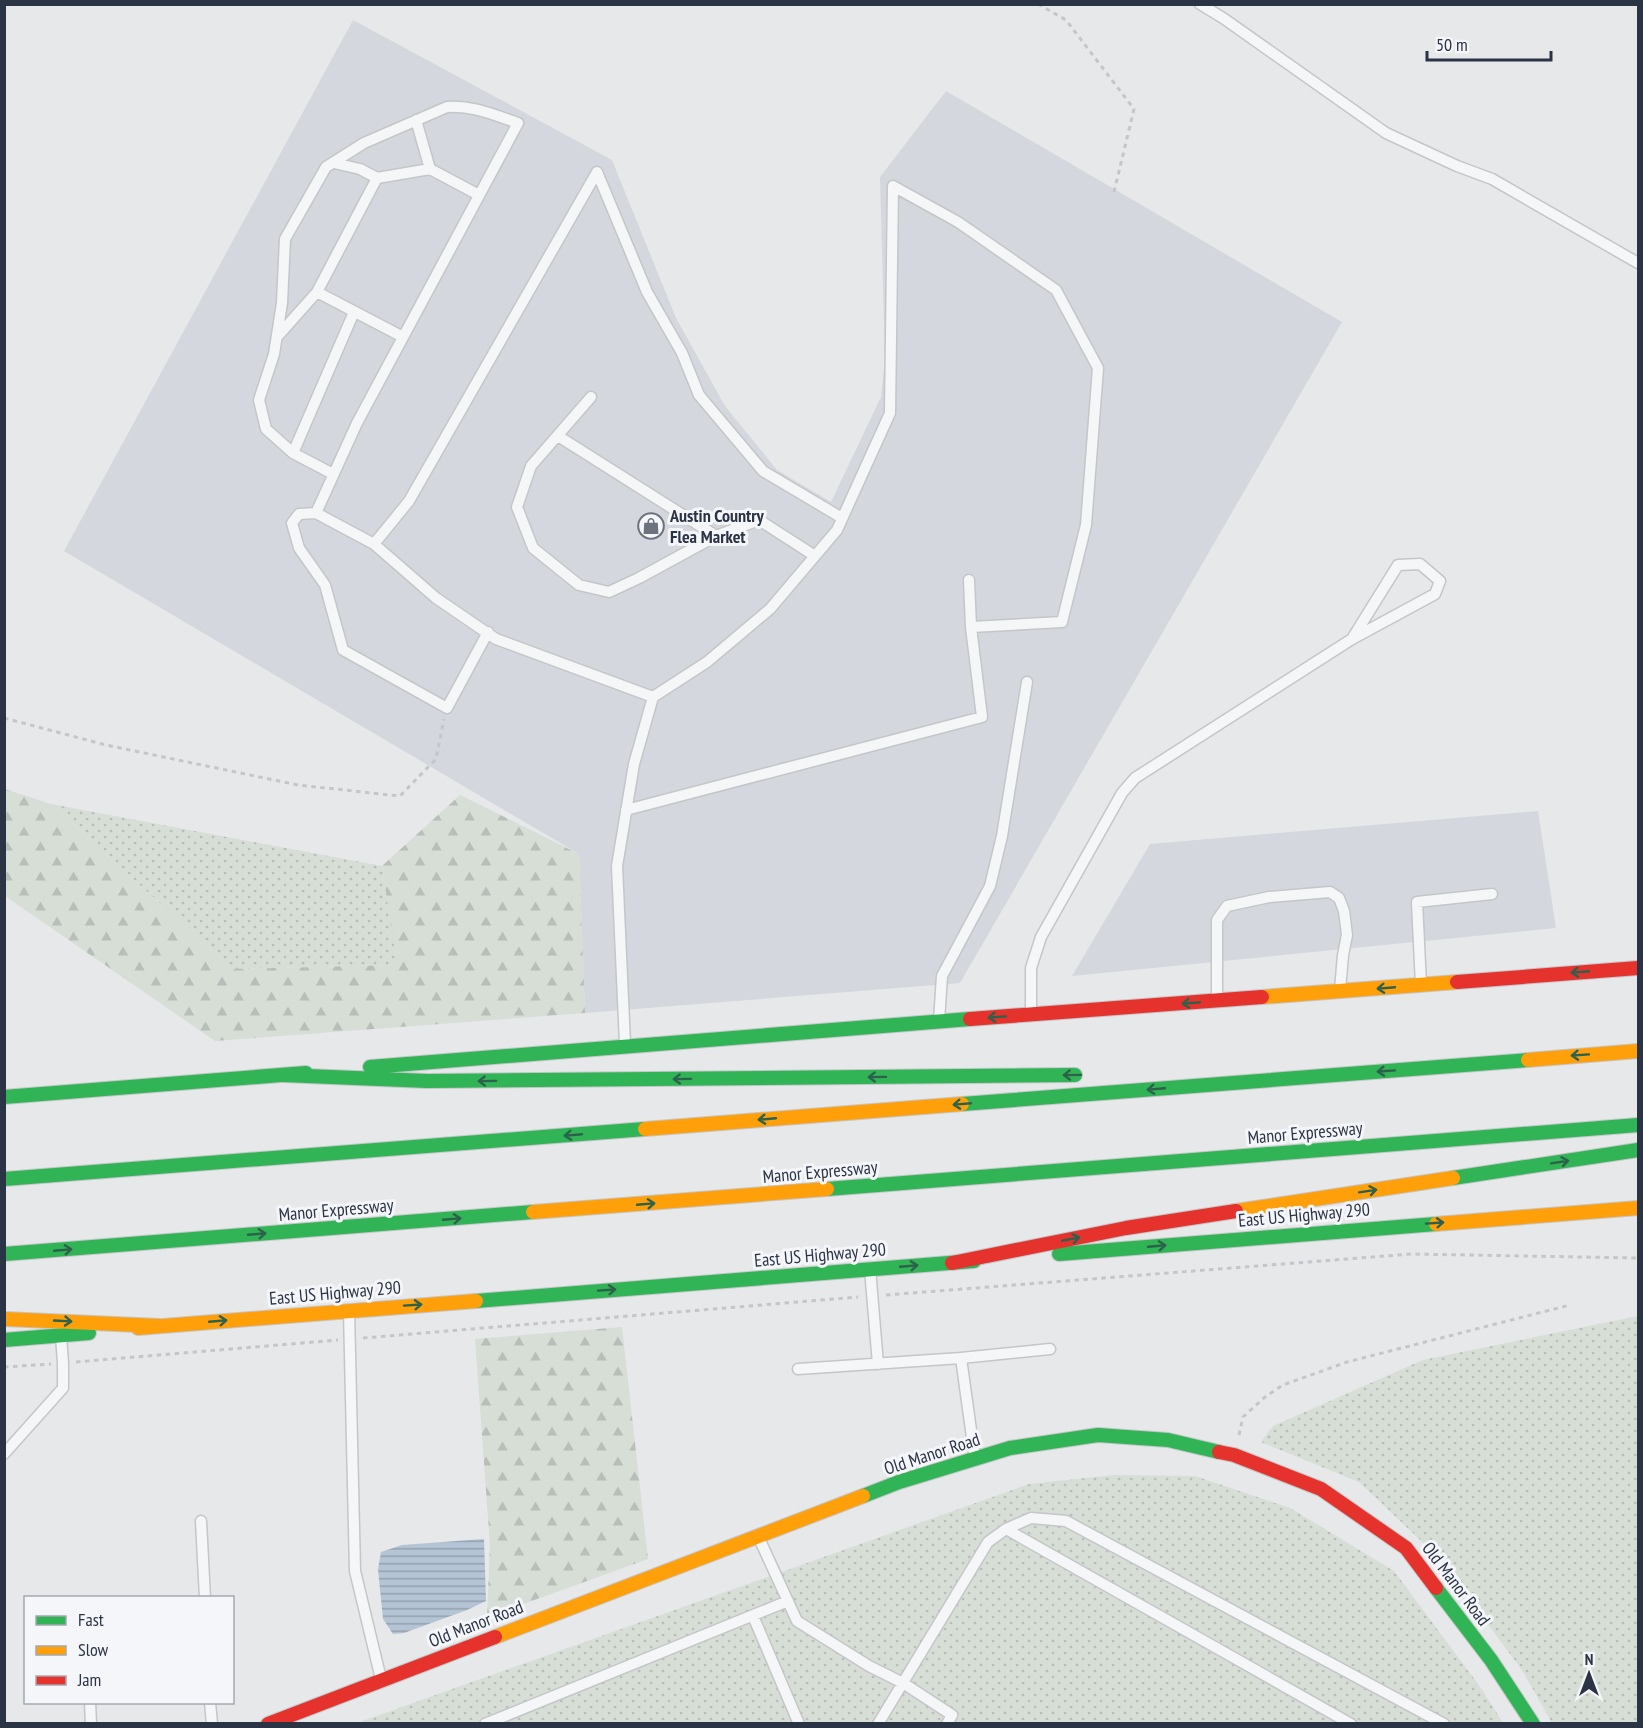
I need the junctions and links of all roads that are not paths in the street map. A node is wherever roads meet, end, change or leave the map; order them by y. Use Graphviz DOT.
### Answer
graph roads {
  1 [pos="1200,4"];
  2 [pos="416,120"];
  3 [pos="334,162"];
  4 [pos="430,169"];
  5 [pos="377,178"];
  6 [pos="479,195"];
  7 [pos="1638,262"];
  8 [pos="317,292"];
  9 [pos="354,312"];
  10 [pos="403,337"];
  11 [pos="276,338"];
  12 [pos="591,397"];
  13 [pos="558,436"];
  14 [pos="293,453"];
  15 [pos="333,474"];
  16 [pos="316,513"];
  17 [pos="842,518"];
  18 [pos="716,536"];
  19 [pos="374,544"];
  20 [pos="815,556"];
  21 [pos="969,580"];
  22 [pos="971,627"];
  23 [pos="488,632"];
  24 [pos="1352,639"];
  25 [pos="1027,682"];
  26 [pos="654,697"];
  27 [pos="626,810"];
  28 [pos="1492,894"];
  29 [pos="1638,968"];
  30 [pos="1421,985"];
  31 [pos="1340,992"];
  32 [pos="1217,1001"];
  33 [pos="1031,1015"];
  34 [pos="939,1022"];
  35 [pos="625,1045"];
  36 [pos="1638,1051"];
  37 [pos="283,1075"];
  38 [pos="1093,1075"];
  39 [pos="1164,1075"];
  40 [pos="1235,1082"];
  41 [pos="4,1097"];
  42 [pos="1638,1125"];
  43 [pos="1638,1150"];
  44 [pos="4,1179"];
  45 [pos="1638,1208"];
  46 [pos="4,1254"];
  47 [pos="952,1263"];
  48 [pos="870,1269"];
  49 [pos="349,1310"];
  50 [pos="4,1319"];
  51 [pos="160,1326"];
  52 [pos="61,1336"];
  53 [pos="4,1340"];
  54 [pos="1050,1349"];
  55 [pos="961,1358"];
  56 [pos="878,1364"];
  57 [pos="798,1370"];
  58 [pos="4,1454"];
  59 [pos="975,1459"];
  60 [pos="201,1521"];
  61 [pos="1006,1529"];
  62 [pos="758,1536"];
  63 [pos="205,1596"];
  64 [pos="788,1601"];
  65 [pos="753,1616"];
  66 [pos="381,1679"];
  67 [pos="903,1683"];
  68 [pos="90,1704"];
  69 [pos="210,1704"];
  70 [pos="91,1723"];
  71 [pos="273,1723"];
  72 [pos="212,1724"];
  73 [pos="485,1724"];
  74 [pos="799,1724"];
  75 [pos="878,1724"];
  76 [pos="947,1724"];
  77 [pos="1351,1724"];
  78 [pos="1444,1724"];
  79 [pos="1533,1724"];
  1 -- 7 [label="lane"];
  2 -- 3 [label="lane"];
  2 -- 4 [label="lane"];
  2 -- 6 [label="lane"];
  3 -- 5 [label="lane"];
  3 -- 11 [label="lane"];
  4 -- 5 [label="lane"];
  4 -- 6 [label="lane"];
  5 -- 8 [label="lane"];
  6 -- 10 [label="lane"];
  8 -- 9 [label="lane"];
  8 -- 11 [label="lane"];
  9 -- 10 [label="lane"];
  9 -- 14 [label="lane"];
  10 -- 15 [label="lane"];
  11 -- 14 [label="lane"];
  12 -- 13 [label="lane"];
  13 -- 18 [label="lane"];
  13 -- 18 [label="lane"];
  14 -- 15 [label="lane"];
  15 -- 16 [label="lane"];
  16 -- 19 [label="lane"];
  16 -- 23 [label="lane"];
  17 -- 19 [label="lane"];
  17 -- 20 [label="lane"];
  17 -- 22 [label="lane"];
  18 -- 20 [label="lane"];
  19 -- 23 [label="lane"];
  20 -- 26 [label="lane"];
  21 -- 22 [label="lane"];
  22 -- 27 [label="lane"];
  23 -- 26 [label="lane"];
  24 -- 24 [label="lane"];
  24 -- 33 [label="lane"];
  25 -- 34 [label="lane"];
  26 -- 27 [label="lane"];
  27 -- 35 [label="lane"];
  28 -- 30 [label="lane"];
  29 -- 30 [label="main road, one-way"];
  30 -- 31 [label="main road, one-way"];
  31 -- 32 [label="main road"];
  31 -- 32 [label="lane"];
  32 -- 33 [label="main road, one-way"];
  33 -- 34 [label="main road, one-way"];
  34 -- 35 [label="main road"];
  35 -- 37 [label="main road"];
  36 -- 40 [label="main road, one-way"];
  38 -- 37 [label="main road, one-way"];
  37 -- 41 [label="main road"];
  39 -- 40 [label="main road"];
  40 -- 44 [label="main road, one-way"];
  46 -- 42 [label="main road, Manor Expressway, one-way"];
  47 -- 43 [label="main road, one-way"];
  47 -- 45 [label="main road, East US Highway 290, one-way"];
  48 -- 47 [label="main road, East US Highway 290, one-way"];
  49 -- 48 [label="main road, East US Highway 290, one-way"];
  48 -- 56 [label="lane"];
  51 -- 49 [label="main road, East US Highway 290, one-way"];
  49 -- 66 [label="lane"];
  50 -- 51 [label="main road, one-way"];
  51 -- 52 [label="main road, East US Highway 290"];
  52 -- 53 [label="main road, East US Highway 290"];
  52 -- 58 [label="lane"];
  54 -- 55 [label="lane"];
  55 -- 56 [label="lane"];
  55 -- 59 [label="lane"];
  56 -- 57 [label="lane"];
  59 -- 62 [label="main road, Old Manor Road"];
  59 -- 79 [label="main road, Old Manor Road"];
  60 -- 63 [label="lane"];
  61 -- 67 [label="lane"];
  61 -- 77 [label="lane"];
  61 -- 78 [label="lane"];
  62 -- 64 [label="lane"];
  62 -- 66 [label="main road, Old Manor Road"];
  64 -- 65 [label="lane"];
  64 -- 67 [label="lane"];
  65 -- 73 [label="lane"];
  65 -- 74 [label="lane"];
  66 -- 71 [label="main road, Old Manor Road"];
  67 -- 75 [label="lane"];
  67 -- 76 [label="lane"];
  68 -- 70 [label="lane"];
  69 -- 72 [label="lane"];
}
